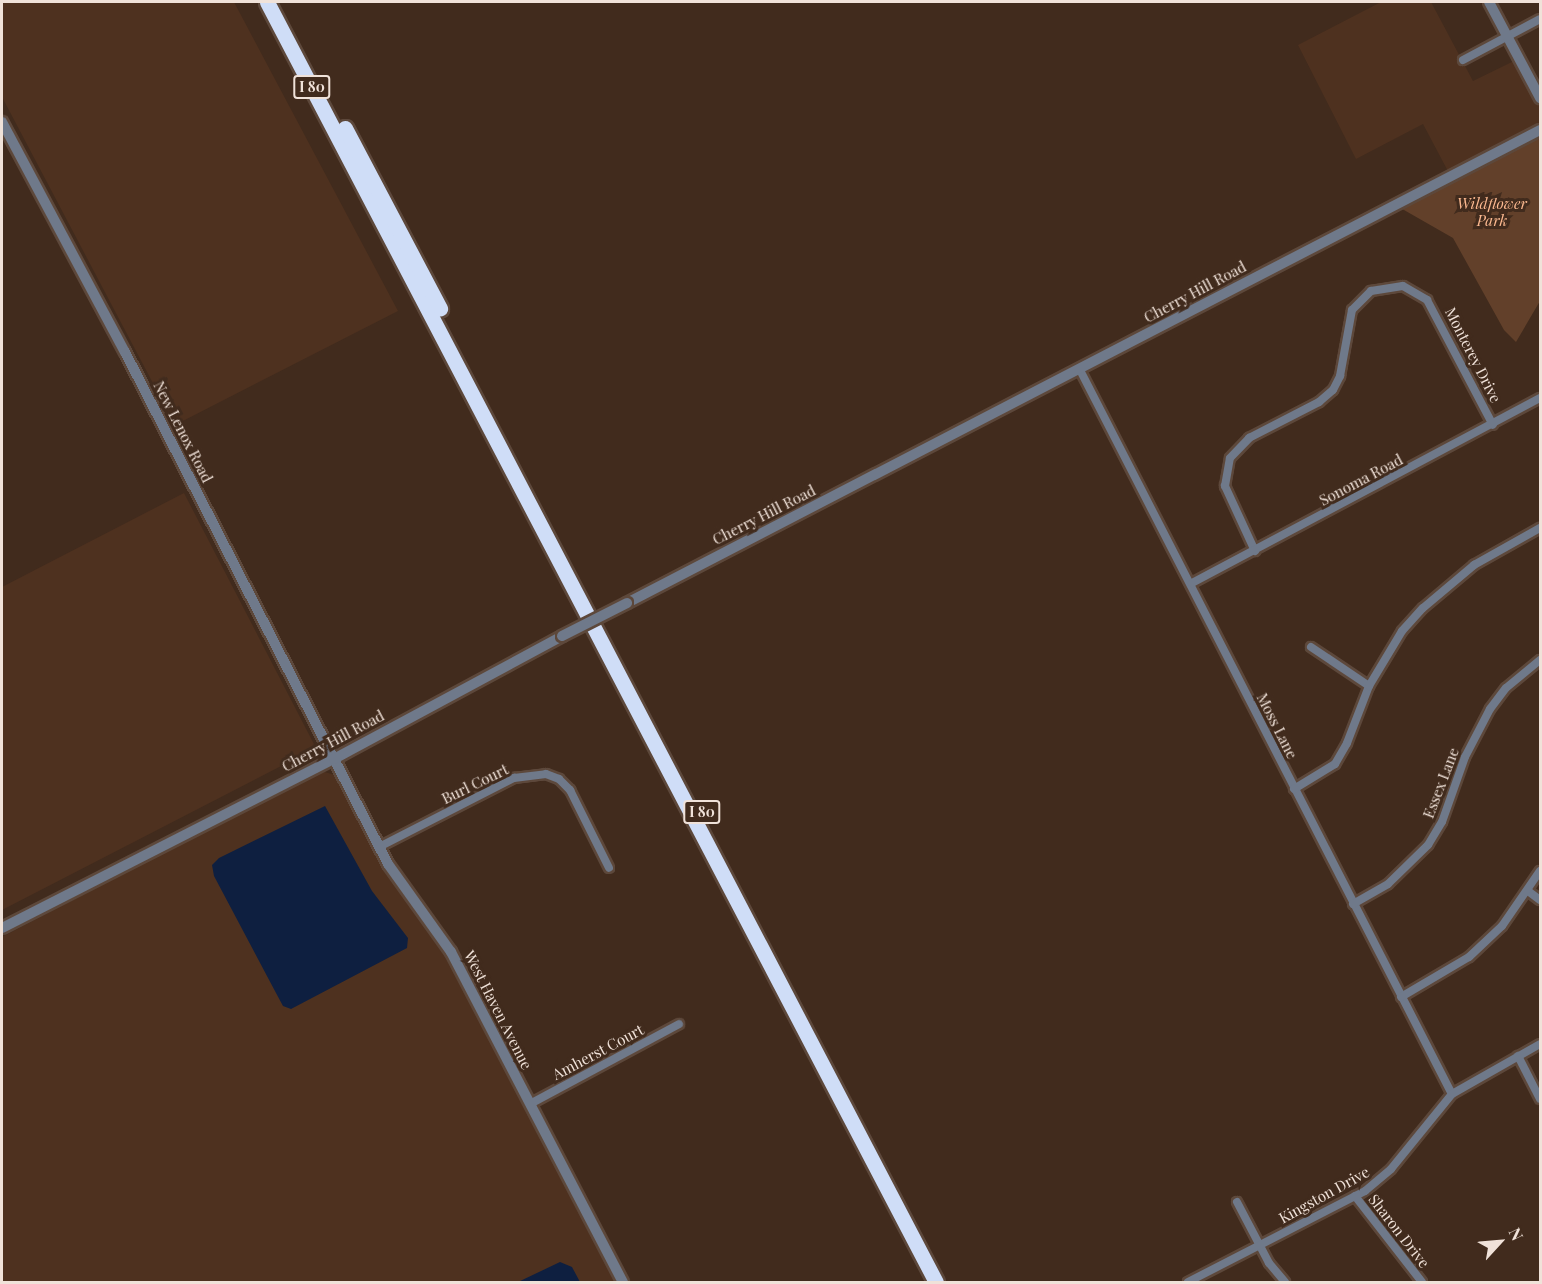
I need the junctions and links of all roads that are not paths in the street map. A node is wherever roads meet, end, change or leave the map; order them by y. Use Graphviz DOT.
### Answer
graph roads {
  1 [pos="267,2"];
  2 [pos="278,2"];
  3 [pos="1490,2"];
  4 [pos="1540,19"];
  5 [pos="1508,36"];
  6 [pos="1463,60"];
  7 [pos="1540,98"];
  8 [pos="2,122"];
  9 [pos="1540,130"];
  10 [pos="1080,370"];
  11 [pos="1540,398"];
  12 [pos="1493,425"];
  13 [pos="1540,528"];
  14 [pos="1255,551"];
  15 [pos="1192,583"];
  16 [pos="1311,647"];
  17 [pos="1540,660"];
  18 [pos="1369,686"];
  19 [pos="334,759"];
  20 [pos="1294,789"];
  21 [pos="379,847"];
  22 [pos="609,868"];
  23 [pos="1540,871"];
  24 [pos="1528,891"];
  25 [pos="1540,900"];
  26 [pos="1353,903"];
  27 [pos="2,928"];
  28 [pos="1401,997"];
  29 [pos="679,1024"];
  30 [pos="1540,1044"];
  31 [pos="1518,1056"];
  32 [pos="1452,1094"];
  33 [pos="1540,1099"];
  34 [pos="530,1104"];
  35 [pos="1356,1196"];
  36 [pos="1237,1202"];
  37 [pos="1259,1245"];
  38 [pos="623,1282"];
  39 [pos="936,1282"];
  40 [pos="946,1282"];
  41 [pos="1188,1282"];
  42 [pos="1285,1282"];
  43 [pos="1422,1282"];
  1 -- 39 [label="highway, I 80"];
  2 -- 40 [label="highway, I 80"];
  3 -- 5 [label="street"];
  4 -- 5 [label="street"];
  5 -- 6 [label="street"];
  5 -- 7 [label="street"];
  8 -- 19 [label="street, New Lenox Road"];
  9 -- 10 [label="street, Cherry Hill Road"];
  10 -- 15 [label="street, Moss Lane"];
  10 -- 19 [label="street, Cherry Hill Road, bridge"];
  11 -- 12 [label="street, Sonoma Road"];
  12 -- 14 [label="street, Sonoma Road"];
  12 -- 14 [label="street, Monterey Drive"];
  13 -- 18 [label="street"];
  14 -- 15 [label="street, Sonoma Road"];
  15 -- 20 [label="street, Moss Lane"];
  16 -- 18 [label="street"];
  17 -- 26 [label="street, Essex Lane"];
  18 -- 20 [label="street"];
  19 -- 21 [label="street, West Haven Avenue"];
  19 -- 27 [label="street, Cherry Hill Road"];
  20 -- 26 [label="street, Moss Lane"];
  21 -- 22 [label="street, Burl Court"];
  21 -- 34 [label="street, West Haven Avenue"];
  23 -- 24 [label="street"];
  24 -- 25 [label="street"];
  24 -- 28 [label="street"];
  26 -- 28 [label="street, Moss Lane"];
  28 -- 32 [label="street, Moss Lane"];
  29 -- 34 [label="street, Amherst Court"];
  30 -- 31 [label="street, Kingston Drive"];
  31 -- 32 [label="street, Kingston Drive"];
  31 -- 33 [label="street"];
  32 -- 35 [label="street, Kingston Drive"];
  34 -- 38 [label="street, West Haven Avenue"];
  35 -- 37 [label="street, Kingston Drive"];
  35 -- 43 [label="street, Sharon Drive"];
  36 -- 37 [label="street"];
  37 -- 41 [label="street, Kingston Drive"];
  37 -- 42 [label="street"];
}
